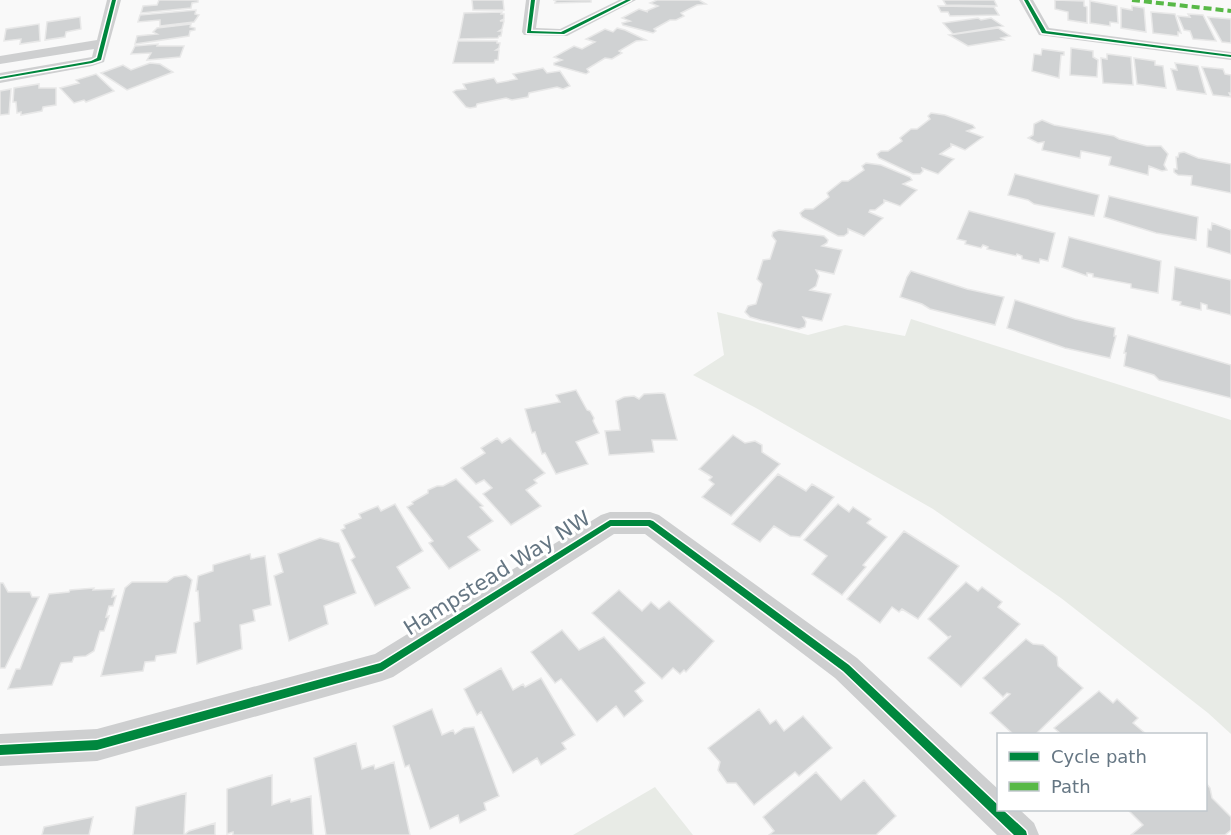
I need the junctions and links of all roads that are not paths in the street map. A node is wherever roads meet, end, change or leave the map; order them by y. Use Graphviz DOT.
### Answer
graph roads {
  1 [pos="114,0"];
  2 [pos="533,0"];
  3 [pos="629,0"];
  4 [pos="1026,0"];
  5 [pos="102,43"];
  6 [pos="1231,56"];
  7 [pos="0,60"];
  8 [pos="0,78"];
  9 [pos="0,750"];
  10 [pos="1022,835"];
  1 -- 5 [label="street"];
  2 -- 3 [label="street"];
  4 -- 6 [label="street"];
  5 -- 7 [label="street"];
  5 -- 8 [label="street"];
  9 -- 10 [label="street, Hampstead Way NW"];
}
